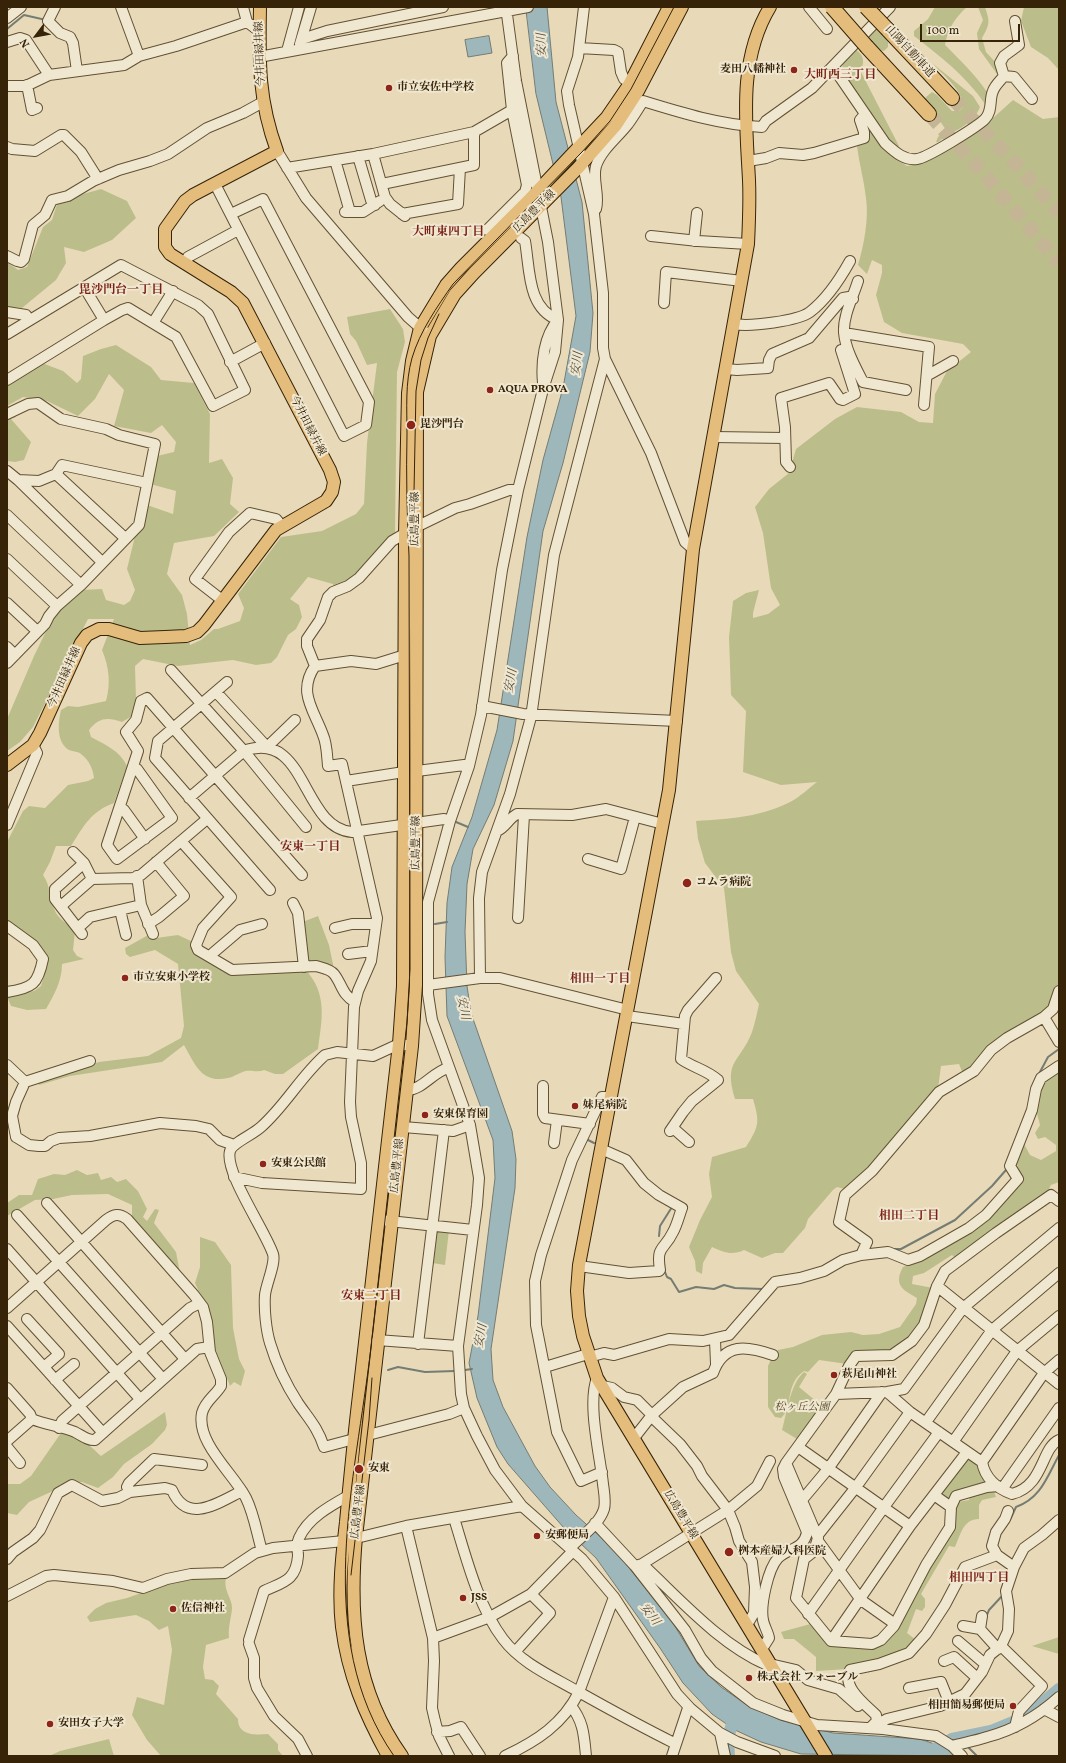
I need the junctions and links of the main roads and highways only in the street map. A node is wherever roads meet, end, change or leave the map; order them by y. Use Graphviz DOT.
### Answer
graph roads {
  1 [pos="260,7"];
  2 [pos="669,7"];
  3 [pos="682,7"];
  4 [pos="770,7"];
  5 [pos="832,7"];
  6 [pos="866,7"];
  7 [pos="952,98"];
  8 [pos="929,114"];
  9 [pos="7,765"];
  10 [pos="388,1756"];
  11 [pos="402,1756"];
  12 [pos="826,1756"];
  1 -- 9 [label="main road, 今井田緑井線"];
  2 -- 10 [label="main road, 広島豊平線"];
  3 -- 11 [label="main road, 広島豊平線"];
  4 -- 12 [label="main road, 広島豊平線"];
  5 -- 8 [label="highway, bridge"];
  6 -- 7 [label="highway, 山陽自動車道, bridge"];
}
